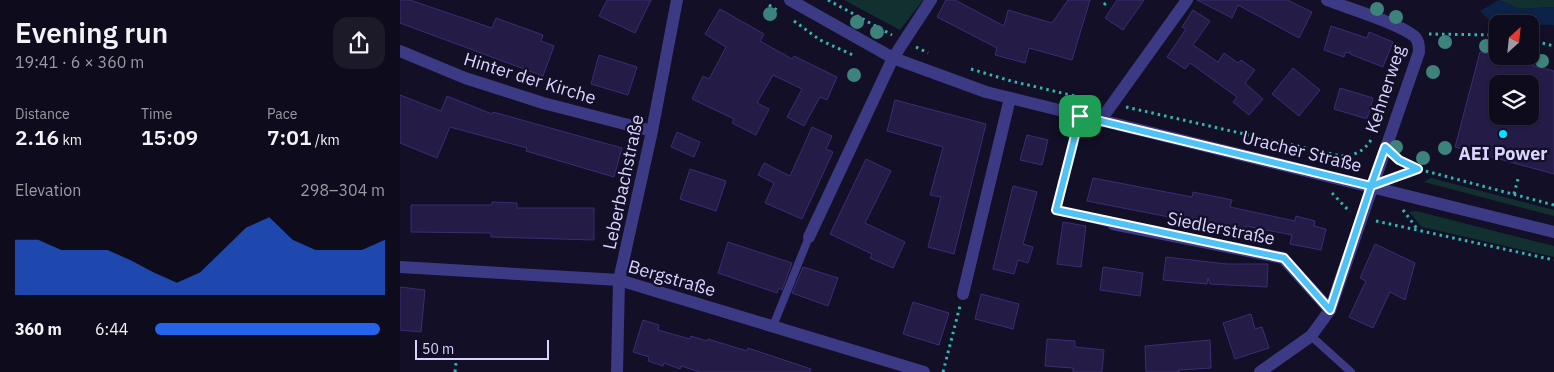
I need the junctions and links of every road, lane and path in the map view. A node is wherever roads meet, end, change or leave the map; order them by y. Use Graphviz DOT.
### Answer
graph roads {
  1 [pos="677,0"];
  2 [pos="790,0"];
  3 [pos="931,0"];
  4 [pos="1108,0"];
  5 [pos="1187,0"];
  6 [pos="1327,0"];
  7 [pos="1104,5"];
  8 [pos="1489,35"];
  9 [pos="1416,38"];
  10 [pos="1539,42"];
  11 [pos="1554,46"];
  12 [pos="400,51"];
  13 [pos="893,58"];
  14 [pos="1010,98"];
  15 [pos="1080,116"];
  16 [pos="1100,122"];
  17 [pos="652,131"];
  18 [pos="1385,147"];
  19 [pos="1418,169"];
  20 [pos="1518,179"];
  21 [pos="1371,186"];
  22 [pos="1514,194"];
  23 [pos="1554,205"];
  24 [pos="1361,218"];
  25 [pos="1113,224"];
  26 [pos="1554,232"];
  27 [pos="809,237"];
  28 [pos="1554,260"];
  29 [pos="400,267"];
  30 [pos="619,280"];
  31 [pos="963,294"];
  32 [pos="1330,310"];
  33 [pos="773,326"];
  34 [pos="1310,336"];
  35 [pos="456,363"];
  36 [pos="455,372"];
  37 [pos="617,372"];
  38 [pos="924,372"];
  39 [pos="943,372"];
  40 [pos="1260,372"];
  41 [pos="1351,372"];
  1 -- 17 [label="street, Leberbachstraße"];
  2 -- 13 [label="street, Uracher Straße"];
  3 -- 13 [label="street"];
  4 -- 7 [label="path"];
  5 -- 16 [label="street"];
  6 -- 9 [label="street, Kehnerweg"];
  8 -- 9 [label="path"];
  9 -- 18 [label="street, Kehnerweg"];
  10 -- 11 [label="path"];
  12 -- 17 [label="street, Hinter der Kirche"];
  13 -- 14 [label="street, Uracher Straße"];
  13 -- 27 [label="street"];
  14 -- 15 [label="street, Uracher Straße"];
  14 -- 31 [label="street"];
  15 -- 16 [label="street, Uracher Straße"];
  15 -- 25 [label="lane"];
  16 -- 21 [label="street, Uracher Straße"];
  17 -- 30 [label="street, Leberbachstraße"];
  18 -- 19 [label="path"];
  18 -- 21 [label="street, Kehnerweg"];
  19 -- 21 [label="path"];
  19 -- 22 [label="path"];
  20 -- 22 [label="path"];
  21 -- 24 [label="street"];
  21 -- 26 [label="street, Uracher Straße"];
  22 -- 23 [label="path"];
  24 -- 28 [label="path"];
  24 -- 32 [label="street"];
  25 -- 32 [label="street, Siedlerstraße"];
  27 -- 33 [label="lane"];
  29 -- 30 [label="street, Bergstraße"];
  30 -- 33 [label="street, Bergstraße"];
  30 -- 37 [label="street, Leberbachstraße"];
  31 -- 39 [label="path"];
  32 -- 34 [label="street"];
  33 -- 38 [label="street, Bergstraße"];
  34 -- 40 [label="street"];
  34 -- 41 [label="lane"];
  35 -- 36 [label="path"];
}
